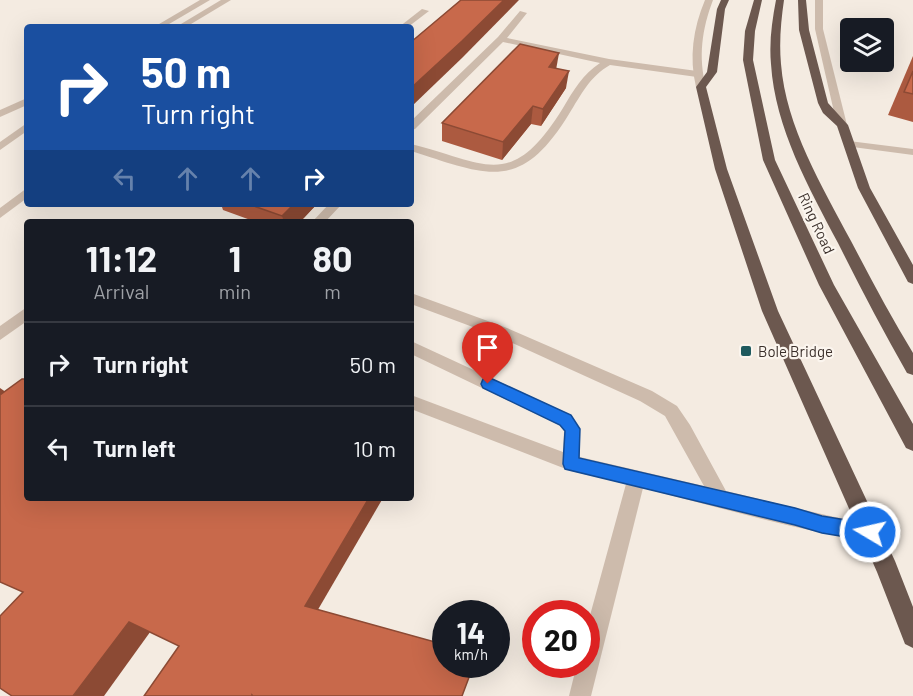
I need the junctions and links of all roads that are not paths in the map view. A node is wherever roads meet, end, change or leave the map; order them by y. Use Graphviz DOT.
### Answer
graph roads {
  1 [pos="206,0"];
  2 [pos="227,0"];
  3 [pos="709,0"];
  4 [pos="725,0"];
  5 [pos="758,0"];
  6 [pos="780,0"];
  7 [pos="802,0"];
  8 [pos="819,0"];
  9 [pos="425,11"];
  10 [pos="523,13"];
  11 [pos="163,24"];
  12 [pos="185,24"];
  13 [pos="407,24"];
  14 [pos="501,39"];
  15 [pos="609,62"];
  16 [pos="699,81"];
  17 [pos="24,102"];
  18 [pos="0,114"];
  19 [pos="414,124"];
  20 [pos="842,125"];
  21 [pos="24,128"];
  22 [pos="0,147"];
  23 [pos="850,147"];
  24 [pos="414,148"];
  25 [pos="913,152"];
  26 [pos="913,160"];
  27 [pos="24,194"];
  28 [pos="333,207"];
  29 [pos="0,214"];
  30 [pos="321,219"];
  31 [pos="913,278"];
  32 [pos="414,299"];
  33 [pos="24,315"];
  34 [pos="0,334"];
  35 [pos="414,348"];
  36 [pos="913,368"];
  37 [pos="414,403"];
  38 [pos="913,442"];
  39 [pos="571,464"];
  40 [pos="636,479"];
  41 [pos="721,499"];
  42 [pos="870,532"];
  43 [pos="913,636"];
  44 [pos="580,696"];
  1 -- 11 [label="street"];
  2 -- 12 [label="street"];
  3 -- 16 [label="street"];
  4 -- 16 [label="highway"];
  5 -- 38 [label="highway, Ring Road"];
  6 -- 36 [label="highway, Ring Road"];
  7 -- 20 [label="highway"];
  8 -- 20 [label="street"];
  9 -- 13 [label="street"];
  10 -- 14 [label="street"];
  14 -- 15 [label="street"];
  14 -- 19 [label="street"];
  15 -- 16 [label="street"];
  15 -- 24 [label="street"];
  16 -- 42 [label="highway"];
  17 -- 18 [label="street"];
  20 -- 23 [label="highway"];
  21 -- 22 [label="street"];
  23 -- 25 [label="street"];
  23 -- 26 [label="street"];
  23 -- 31 [label="highway"];
  27 -- 29 [label="street"];
  28 -- 30 [label="street"];
  32 -- 41 [label="street"];
  33 -- 34 [label="street"];
  35 -- 39 [label="street"];
  37 -- 39 [label="street"];
  39 -- 40 [label="street"];
  40 -- 41 [label="street"];
  40 -- 44 [label="street"];
  41 -- 42 [label="street"];
  42 -- 43 [label="highway"];
}
